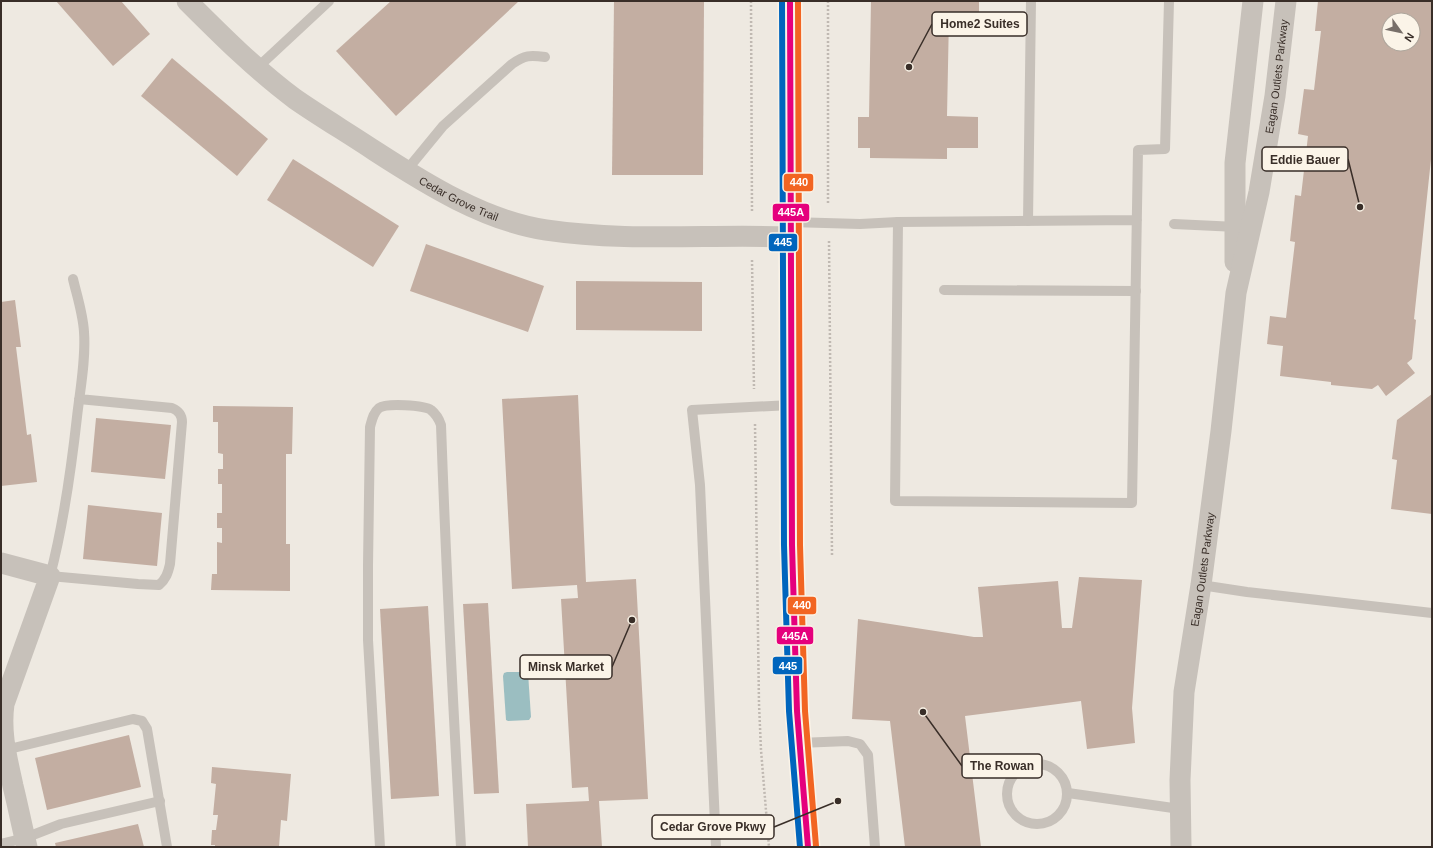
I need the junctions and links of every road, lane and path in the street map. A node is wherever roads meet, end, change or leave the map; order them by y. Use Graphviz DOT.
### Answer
graph roads {
  1 [pos="187,1"];
  2 [pos="329,1"];
  3 [pos="790,1"];
  4 [pos="828,1"];
  5 [pos="1031,1"];
  6 [pos="1169,1"];
  7 [pos="1253,1"];
  8 [pos="1286,1"];
  9 [pos="545,57"];
  10 [pos="257,68"];
  11 [pos="406,171"];
  12 [pos="1137,220"];
  13 [pos="1028,221"];
  14 [pos="898,222"];
  15 [pos="829,223"];
  16 [pos="1174,224"];
  17 [pos="1243,228"];
  18 [pos="790,230"];
  19 [pos="73,279"];
  20 [pos="944,290"];
  21 [pos="1136,291"];
  22 [pos="79,399"];
  23 [pos="791,405"];
  24 [pos="832,555"];
  25 [pos="1,563"];
  26 [pos="50,576"];
  27 [pos="1201,586"];
  28 [pos="1432,613"];
  29 [pos="799,743"];
  30 [pos="5,750"];
  31 [pos="1068,793"];
  32 [pos="160,801"];
  33 [pos="1180,809"];
  34 [pos="26,843"];
  35 [pos="1,844"];
  36 [pos="167,847"];
  37 [pos="380,847"];
  38 [pos="461,847"];
  39 [pos="716,847"];
  40 [pos="808,847"];
  41 [pos="875,847"];
  42 [pos="1181,847"];
  1 -- 10 [label="street, Cedar Grove Trail"];
  2 -- 10 [label="lane"];
  3 -- 18 [label="street"];
  4 -- 15 [label="path"];
  5 -- 13 [label="lane"];
  6 -- 12 [label="lane"];
  7 -- 17 [label="street, Eagan Outlets Parkway"];
  8 -- 17 [label="street, Eagan Outlets Parkway"];
  9 -- 11 [label="lane"];
  10 -- 11 [label="street, Cedar Grove Trail"];
  11 -- 18 [label="street, Cedar Grove Trail"];
  12 -- 13 [label="lane"];
  12 -- 21 [label="lane"];
  13 -- 14 [label="lane"];
  14 -- 15 [label="lane"];
  14 -- 21 [label="lane"];
  15 -- 18 [label="lane"];
  15 -- 24 [label="path"];
  16 -- 17 [label="lane"];
  17 -- 27 [label="street, Eagan Outlets Parkway"];
  18 -- 23 [label="street"];
  19 -- 22 [label="lane"];
  20 -- 21 [label="lane"];
  22 -- 26 [label="lane"];
  22 -- 26 [label="lane"];
  23 -- 29 [label="street"];
  23 -- 39 [label="lane"];
  25 -- 26 [label="street"];
  26 -- 30 [label="street"];
  27 -- 28 [label="lane"];
  27 -- 33 [label="street, Eagan Outlets Parkway"];
  29 -- 40 [label="street"];
  29 -- 41 [label="lane"];
  30 -- 32 [label="lane"];
  30 -- 34 [label="street"];
  31 -- 31 [label="lane"];
  31 -- 33 [label="lane"];
  32 -- 34 [label="lane"];
  32 -- 36 [label="lane"];
  33 -- 42 [label="street, Eagan Outlets Parkway"];
  34 -- 35 [label="lane"];
  37 -- 38 [label="lane"];
}
